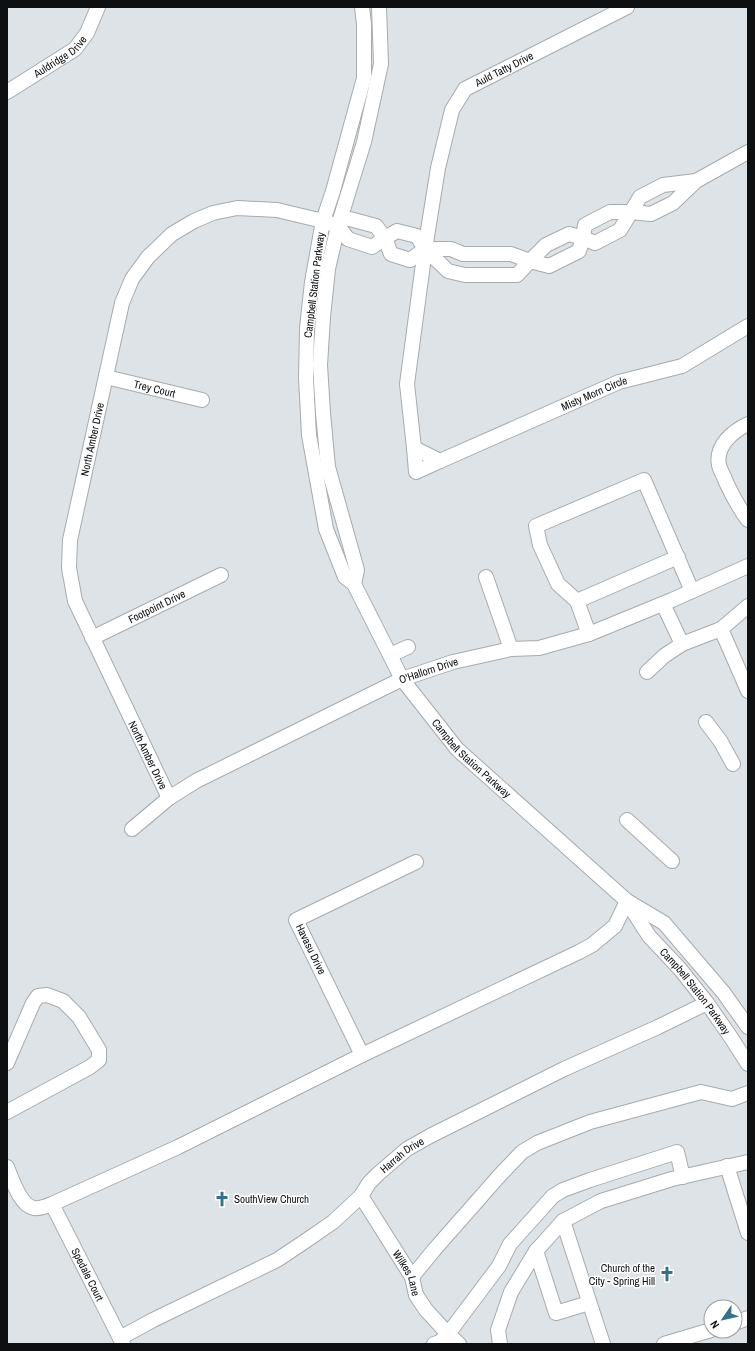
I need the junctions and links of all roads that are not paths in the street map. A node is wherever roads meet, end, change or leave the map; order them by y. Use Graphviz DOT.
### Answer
graph roads {
  1 [pos="98,7"];
  2 [pos="362,7"];
  3 [pos="379,7"];
  4 [pos="627,7"];
  5 [pos="7,92"];
  6 [pos="748,152"];
  7 [pos="696,181"];
  8 [pos="632,212"];
  9 [pos="322,221"];
  10 [pos="338,226"];
  11 [pos="385,238"];
  12 [pos="583,238"];
  13 [pos="425,249"];
  14 [pos="530,261"];
  15 [pos="748,326"];
  16 [pos="106,377"];
  17 [pos="202,400"];
  18 [pos="748,424"];
  19 [pos="414,448"];
  20 [pos="440,460"];
  21 [pos="748,520"];
  22 [pos="678,558"];
  23 [pos="748,566"];
  24 [pos="221,576"];
  25 [pos="486,577"];
  26 [pos="354,584"];
  27 [pos="692,591"];
  28 [pos="577,601"];
  29 [pos="662,604"];
  30 [pos="748,606"];
  31 [pos="721,629"];
  32 [pos="589,634"];
  33 [pos="92,638"];
  34 [pos="682,644"];
  35 [pos="408,647"];
  36 [pos="511,650"];
  37 [pos="390,655"];
  38 [pos="647,672"];
  39 [pos="402,679"];
  40 [pos="748,691"];
  41 [pos="706,722"];
  42 [pos="733,764"];
  43 [pos="169,798"];
  44 [pos="627,820"];
  45 [pos="132,829"];
  46 [pos="416,862"];
  47 [pos="672,862"];
  48 [pos="627,901"];
  49 [pos="707,1003"];
  50 [pos="748,1027"];
  51 [pos="362,1055"];
  52 [pos="7,1063"];
  53 [pos="748,1064"];
  54 [pos="748,1094"];
  55 [pos="7,1112"];
  56 [pos="748,1162"];
  57 [pos="727,1166"];
  58 [pos="7,1167"];
  59 [pos="684,1177"];
  60 [pos="361,1196"];
  61 [pos="52,1204"];
  62 [pos="563,1221"];
  63 [pos="748,1233"];
  64 [pos="536,1251"];
  65 [pos="412,1277"];
  66 [pos="589,1303"];
  67 [pos="703,1332"];
  68 [pos="448,1334"];
  69 [pos="121,1341"];
  70 [pos="434,1344"];
  71 [pos="459,1344"];
  72 [pos="500,1344"];
  73 [pos="602,1344"];
  74 [pos="664,1344"];
  1 -- 5 [label="street, Auldridge Drive"];
  2 -- 9 [label="street, Campbell Station Parkway"];
  3 -- 10 [label="street, Campbell Station Parkway"];
  4 -- 13 [label="street, Auld Tatty Drive"];
  6 -- 7 [label="street"];
  7 -- 8 [label="street"];
  7 -- 8 [label="street"];
  8 -- 12 [label="street"];
  8 -- 12 [label="street"];
  9 -- 10 [label="street, North Amber Drive"];
  9 -- 16 [label="street, North Amber Drive"];
  9 -- 26 [label="street, Campbell Station Parkway"];
  10 -- 11 [label="street"];
  10 -- 11 [label="street"];
  10 -- 26 [label="street, Campbell Station Parkway"];
  11 -- 13 [label="street"];
  11 -- 13 [label="street"];
  12 -- 14 [label="street"];
  12 -- 14 [label="street"];
  13 -- 14 [label="street"];
  13 -- 14 [label="street"];
  13 -- 19 [label="street, Misty Morn Circle"];
  15 -- 20 [label="street, Misty Morn Circle"];
  16 -- 17 [label="street, Trey Court"];
  16 -- 33 [label="street, North Amber Drive"];
  18 -- 21 [label="street"];
  19 -- 20 [label="street"];
  19 -- 20 [label="street, Misty Morn Circle"];
  22 -- 27 [label="street"];
  22 -- 28 [label="street"];
  22 -- 28 [label="street"];
  23 -- 27 [label="street, O'Hallorn Drive"];
  24 -- 33 [label="street, Footpoint Drive"];
  25 -- 36 [label="street"];
  26 -- 37 [label="street, Campbell Station Parkway"];
  27 -- 29 [label="street, O'Hallorn Drive"];
  28 -- 32 [label="street"];
  29 -- 32 [label="street, O'Hallorn Drive"];
  29 -- 34 [label="street"];
  30 -- 31 [label="street"];
  31 -- 34 [label="street"];
  31 -- 40 [label="street"];
  32 -- 36 [label="street, O'Hallorn Drive"];
  33 -- 43 [label="street, North Amber Drive"];
  34 -- 38 [label="street"];
  35 -- 37 [label="street"];
  36 -- 39 [label="street, O'Hallorn Drive"];
  37 -- 39 [label="street, Campbell Station Parkway"];
  39 -- 43 [label="street, O'Hallorn Drive"];
  39 -- 48 [label="street, Campbell Station Parkway"];
  41 -- 42 [label="street"];
  43 -- 45 [label="street, O'Hallorn Drive"];
  44 -- 47 [label="street"];
  46 -- 51 [label="street, Havasu Drive"];
  48 -- 49 [label="street, Campbell Station Parkway"];
  48 -- 50 [label="street, Campbell Station Parkway"];
  48 -- 51 [label="street"];
  49 -- 53 [label="street, Campbell Station Parkway"];
  49 -- 60 [label="street, Harrah Drive"];
  51 -- 61 [label="street"];
  52 -- 55 [label="street"];
  54 -- 65 [label="street"];
  56 -- 57 [label="street"];
  57 -- 59 [label="street"];
  57 -- 63 [label="street"];
  58 -- 61 [label="street"];
  59 -- 62 [label="street"];
  59 -- 68 [label="street"];
  60 -- 65 [label="street, Wilkes Lane"];
  60 -- 69 [label="street, Harrah Drive"];
  61 -- 69 [label="street, Spedale Court"];
  62 -- 64 [label="street"];
  62 -- 66 [label="street"];
  64 -- 66 [label="street"];
  64 -- 72 [label="street"];
  65 -- 68 [label="street, Wilkes Lane"];
  66 -- 73 [label="street"];
  67 -- 74 [label="street"];
  68 -- 70 [label="street"];
  68 -- 71 [label="street, Wilkes Lane"];
}
